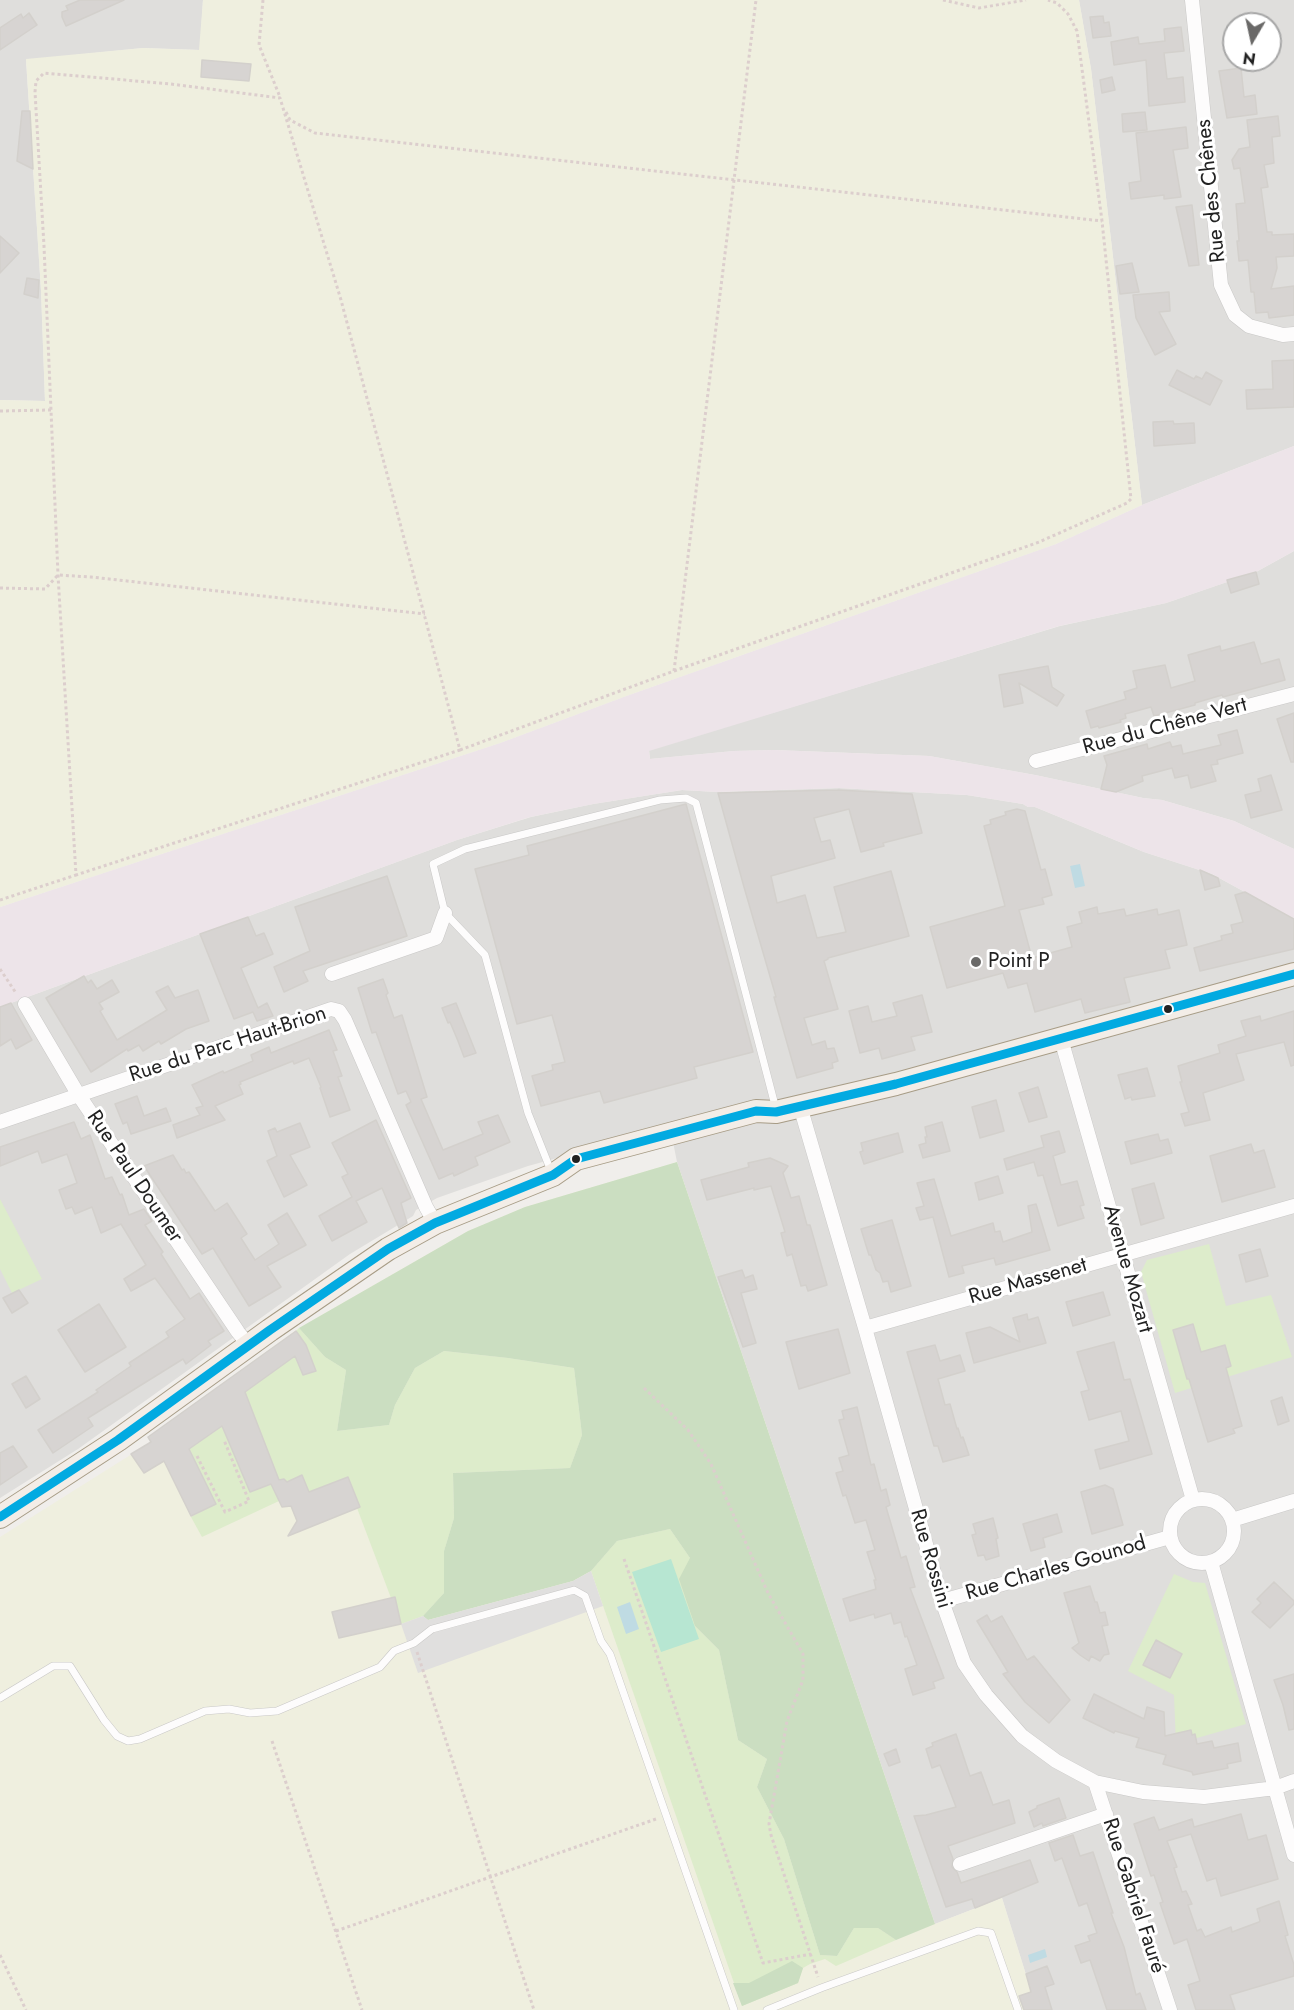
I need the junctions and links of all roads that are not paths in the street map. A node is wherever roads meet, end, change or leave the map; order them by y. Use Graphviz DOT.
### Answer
graph roads {
  1 [pos="1192,0"];
  2 [pos="1294,334"];
  3 [pos="1294,694"];
  4 [pos="1036,761"];
  5 [pos="445,913"];
  6 [pos="332,974"];
  7 [pos="1294,974"];
  8 [pos="25,1004"];
  9 [pos="1061,1039"];
  10 [pos="78,1094"];
  11 [pos="800,1106"];
  12 [pos="776,1112"];
  13 [pos="0,1122"];
  14 [pos="553,1175"];
  15 [pos="1294,1206"];
  16 [pos="435,1222"];
  17 [pos="1123,1254"];
  18 [pos="866,1328"];
  19 [pos="249,1346"];
  20 [pos="1193,1500"];
  21 [pos="1294,1502"];
  22 [pos="0,1517"];
  23 [pos="1232,1520"];
  24 [pos="1170,1537"];
  25 [pos="1211,1562"];
  26 [pos="942,1601"];
  27 [pos="0,1698"];
  28 [pos="1294,1781"];
  29 [pos="1095,1782"];
  30 [pos="1275,1788"];
  31 [pos="1106,1814"];
  32 [pos="1294,1855"];
  33 [pos="960,1864"];
  34 [pos="734,2010"];
  35 [pos="767,2010"];
  36 [pos="1018,2010"];
  37 [pos="1170,2010"];
  1 -- 2 [label="street, Rue des Chênes"];
  3 -- 4 [label="street, Rue du Chêne Vert"];
  5 -- 6 [label="street"];
  5 -- 12 [label="lane"];
  5 -- 14 [label="lane"];
  7 -- 9 [label="main road"];
  8 -- 10 [label="street, Rue Paul Doumer"];
  9 -- 11 [label="main road"];
  9 -- 17 [label="street, Avenue Mozart"];
  10 -- 13 [label="street, Rue du Parc Haut-Brion"];
  10 -- 16 [label="street, Rue du Parc Haut-Brion"];
  10 -- 19 [label="street, Rue Paul Doumer"];
  11 -- 12 [label="main road"];
  11 -- 18 [label="street, Rue Rossini"];
  12 -- 14 [label="main road"];
  14 -- 16 [label="main road"];
  15 -- 17 [label="street, Rue Massenet"];
  16 -- 19 [label="main road"];
  17 -- 18 [label="street, Rue Massenet"];
  17 -- 20 [label="street, Avenue Mozart"];
  18 -- 26 [label="street, Rue Rossini"];
  19 -- 22 [label="main road"];
  20 -- 23 [label="street"];
  20 -- 24 [label="street"];
  21 -- 23 [label="street"];
  23 -- 25 [label="street"];
  24 -- 25 [label="street"];
  24 -- 26 [label="street, Rue Charles Gounod"];
  25 -- 30 [label="street"];
  26 -- 29 [label="street, Rue Rossini"];
  27 -- 34 [label="lane"];
  28 -- 30 [label="street, Rue Rossini"];
  29 -- 30 [label="street, Rue Rossini"];
  29 -- 31 [label="street, Rue Gabriel Fauré"];
  30 -- 32 [label="street"];
  31 -- 33 [label="street"];
  31 -- 37 [label="street, Rue Gabriel Fauré"];
  35 -- 36 [label="lane"];
}
